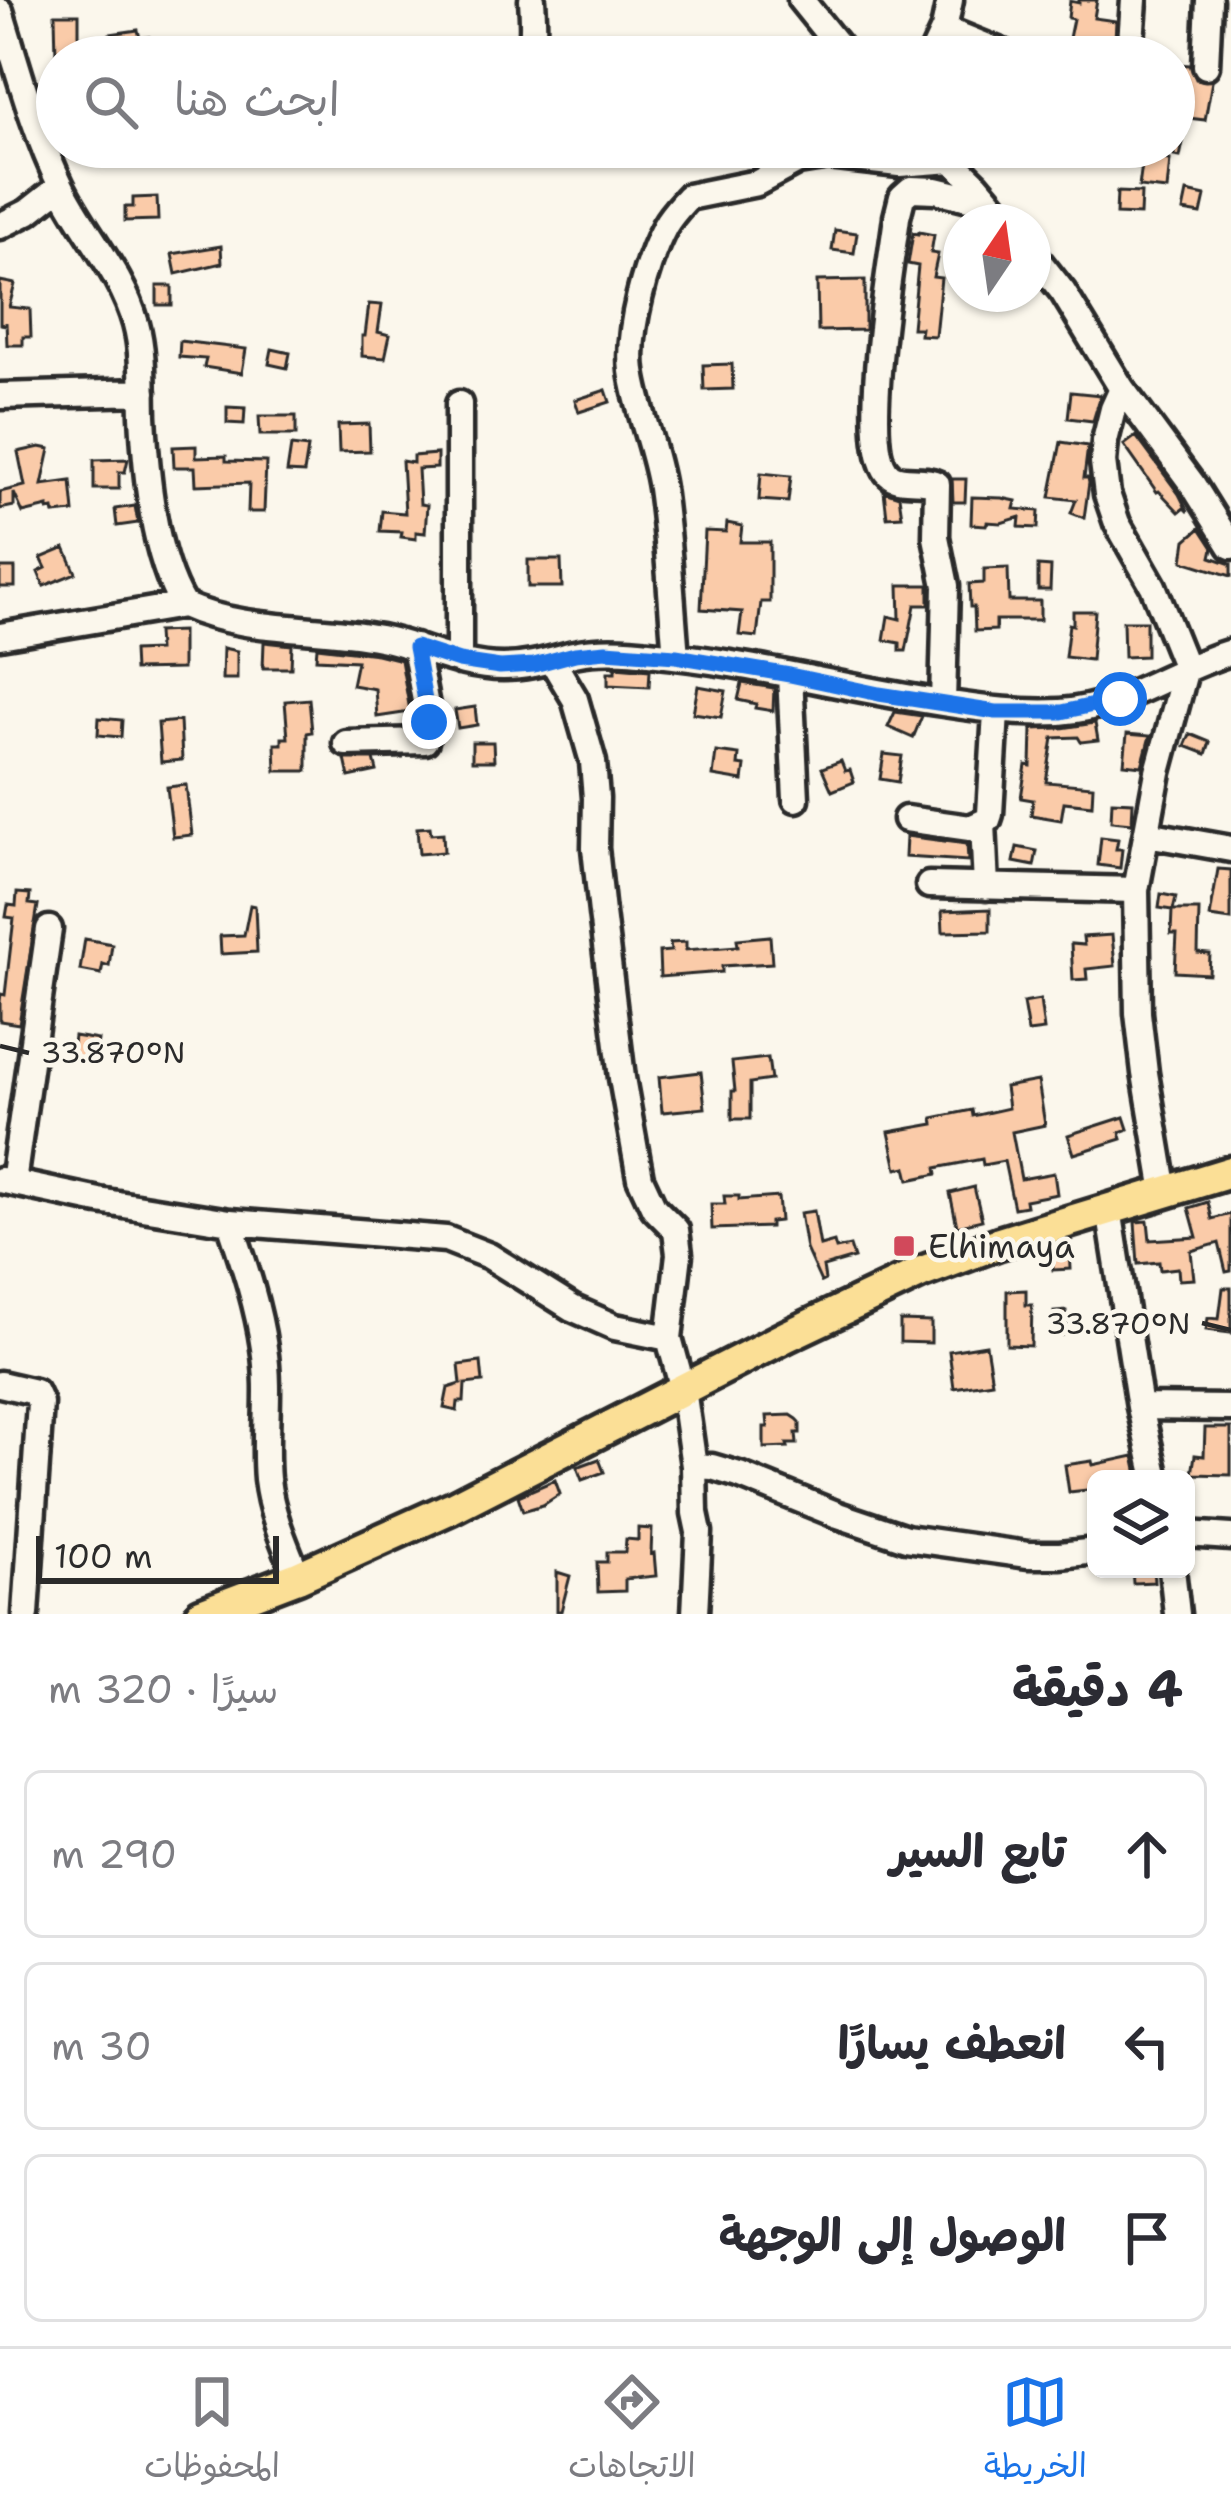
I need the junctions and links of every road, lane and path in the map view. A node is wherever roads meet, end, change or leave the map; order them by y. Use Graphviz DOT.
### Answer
graph roads {
  1 [pos="532,0"];
  2 [pos="801,0"];
  3 [pos="950,0"];
  4 [pos="1134,0"];
  5 [pos="1209,0"];
  6 [pos="0,11"];
  7 [pos="944,29"];
  8 [pos="535,36"];
  9 [pos="830,36"];
  10 [pos="941,36"];
  11 [pos="961,36"];
  12 [pos="1131,36"];
  13 [pos="1207,66"];
  14 [pos="36,122"];
  15 [pos="54,168"];
  16 [pos="784,168"];
  17 [pos="958,168"];
  18 [pos="61,186"];
  19 [pos="975,204"];
  20 [pos="992,204"];
  21 [pos="0,226"];
  22 [pos="1051,277"];
  23 [pos="1122,389"];
  24 [pos="143,392"];
  25 [pos="0,396"];
  26 [pos="459,404"];
  27 [pos="1231,546"];
  28 [pos="183,605"];
  29 [pos="0,636"];
  30 [pos="415,647"];
  31 [pos="1231,652"];
  32 [pos="676,656"];
  33 [pos="459,661"];
  34 [pos="554,662"];
  35 [pos="1186,668"];
  36 [pos="790,675"];
  37 [pos="943,703"];
  38 [pos="996,712"];
  39 [pos="346,743"];
  40 [pos="796,799"];
  41 [pos="905,818"];
  42 [pos="983,823"];
  43 [pos="1148,835"];
  44 [pos="1231,849"];
  45 [pos="929,885"];
  46 [pos="986,886"];
  47 [pos="1136,890"];
  48 [pos="49,929"];
  49 [pos="1231,1172"];
  50 [pos="6,1181"];
  51 [pos="1165,1192"];
  52 [pos="1109,1209"];
  53 [pos="230,1222"];
  54 [pos="669,1338"];
  55 [pos="0,1384"];
  56 [pos="683,1389"];
  57 [pos="1140,1407"];
  58 [pos="1231,1408"];
  59 [pos="694,1466"];
  60 [pos="1154,1470"];
  61 [pos="1195,1535"];
  62 [pos="1231,1538"];
  63 [pos="1087,1552"];
  64 [pos="298,1577"];
  65 [pos="1173,1578"];
  66 [pos="26,1614"];
  67 [pos="201,1614"];
  68 [pos="695,1614"];
  69 [pos="1177,1614"];
  1 -- 8 [label="street"];
  2 -- 9 [label="street"];
  3 -- 7 [label="street"];
  4 -- 12 [label="street"];
  5 -- 13 [label="street"];
  6 -- 14 [label="street"];
  7 -- 10 [label="street"];
  7 -- 11 [label="street"];
  15 -- 18 [label="street"];
  16 -- 32 [label="street"];
  17 -- 20 [label="street"];
  18 -- 21 [label="street"];
  18 -- 24 [label="street"];
  19 -- 37 [label="street"];
  22 -- 23 [label="street"];
  23 -- 27 [label="street"];
  23 -- 35 [label="street"];
  24 -- 25 [label="street"];
  24 -- 28 [label="street"];
  26 -- 33 [label="street"];
  28 -- 29 [label="street"];
  28 -- 30 [label="street"];
  30 -- 33 [label="street"];
  30 -- 39 [label="street"];
  31 -- 35 [label="street"];
  32 -- 34 [label="street"];
  32 -- 36 [label="street"];
  33 -- 34 [label="street"];
  34 -- 54 [label="street"];
  35 -- 38 [label="street"];
  35 -- 43 [label="street"];
  36 -- 37 [label="street"];
  36 -- 40 [label="street"];
  37 -- 38 [label="street"];
  38 -- 42 [label="street"];
  41 -- 42 [label="street"];
  42 -- 46 [label="street"];
  43 -- 44 [label="street"];
  43 -- 47 [label="street"];
  45 -- 46 [label="street"];
  46 -- 47 [label="street"];
  47 -- 51 [label="street"];
  48 -- 50 [label="street"];
  49 -- 51 [label="main road"];
  50 -- 53 [label="street"];
  51 -- 52 [label="main road"];
  52 -- 56 [label="main road"];
  52 -- 57 [label="street"];
  53 -- 54 [label="street"];
  53 -- 64 [label="street"];
  54 -- 56 [label="street"];
  55 -- 66 [label="street"];
  56 -- 59 [label="street"];
  56 -- 64 [label="main road"];
  57 -- 58 [label="street"];
  57 -- 60 [label="street"];
  59 -- 63 [label="street"];
  59 -- 68 [label="street"];
  61 -- 62 [label="street"];
  64 -- 67 [label="main road"];
  65 -- 69 [label="street"];
}
